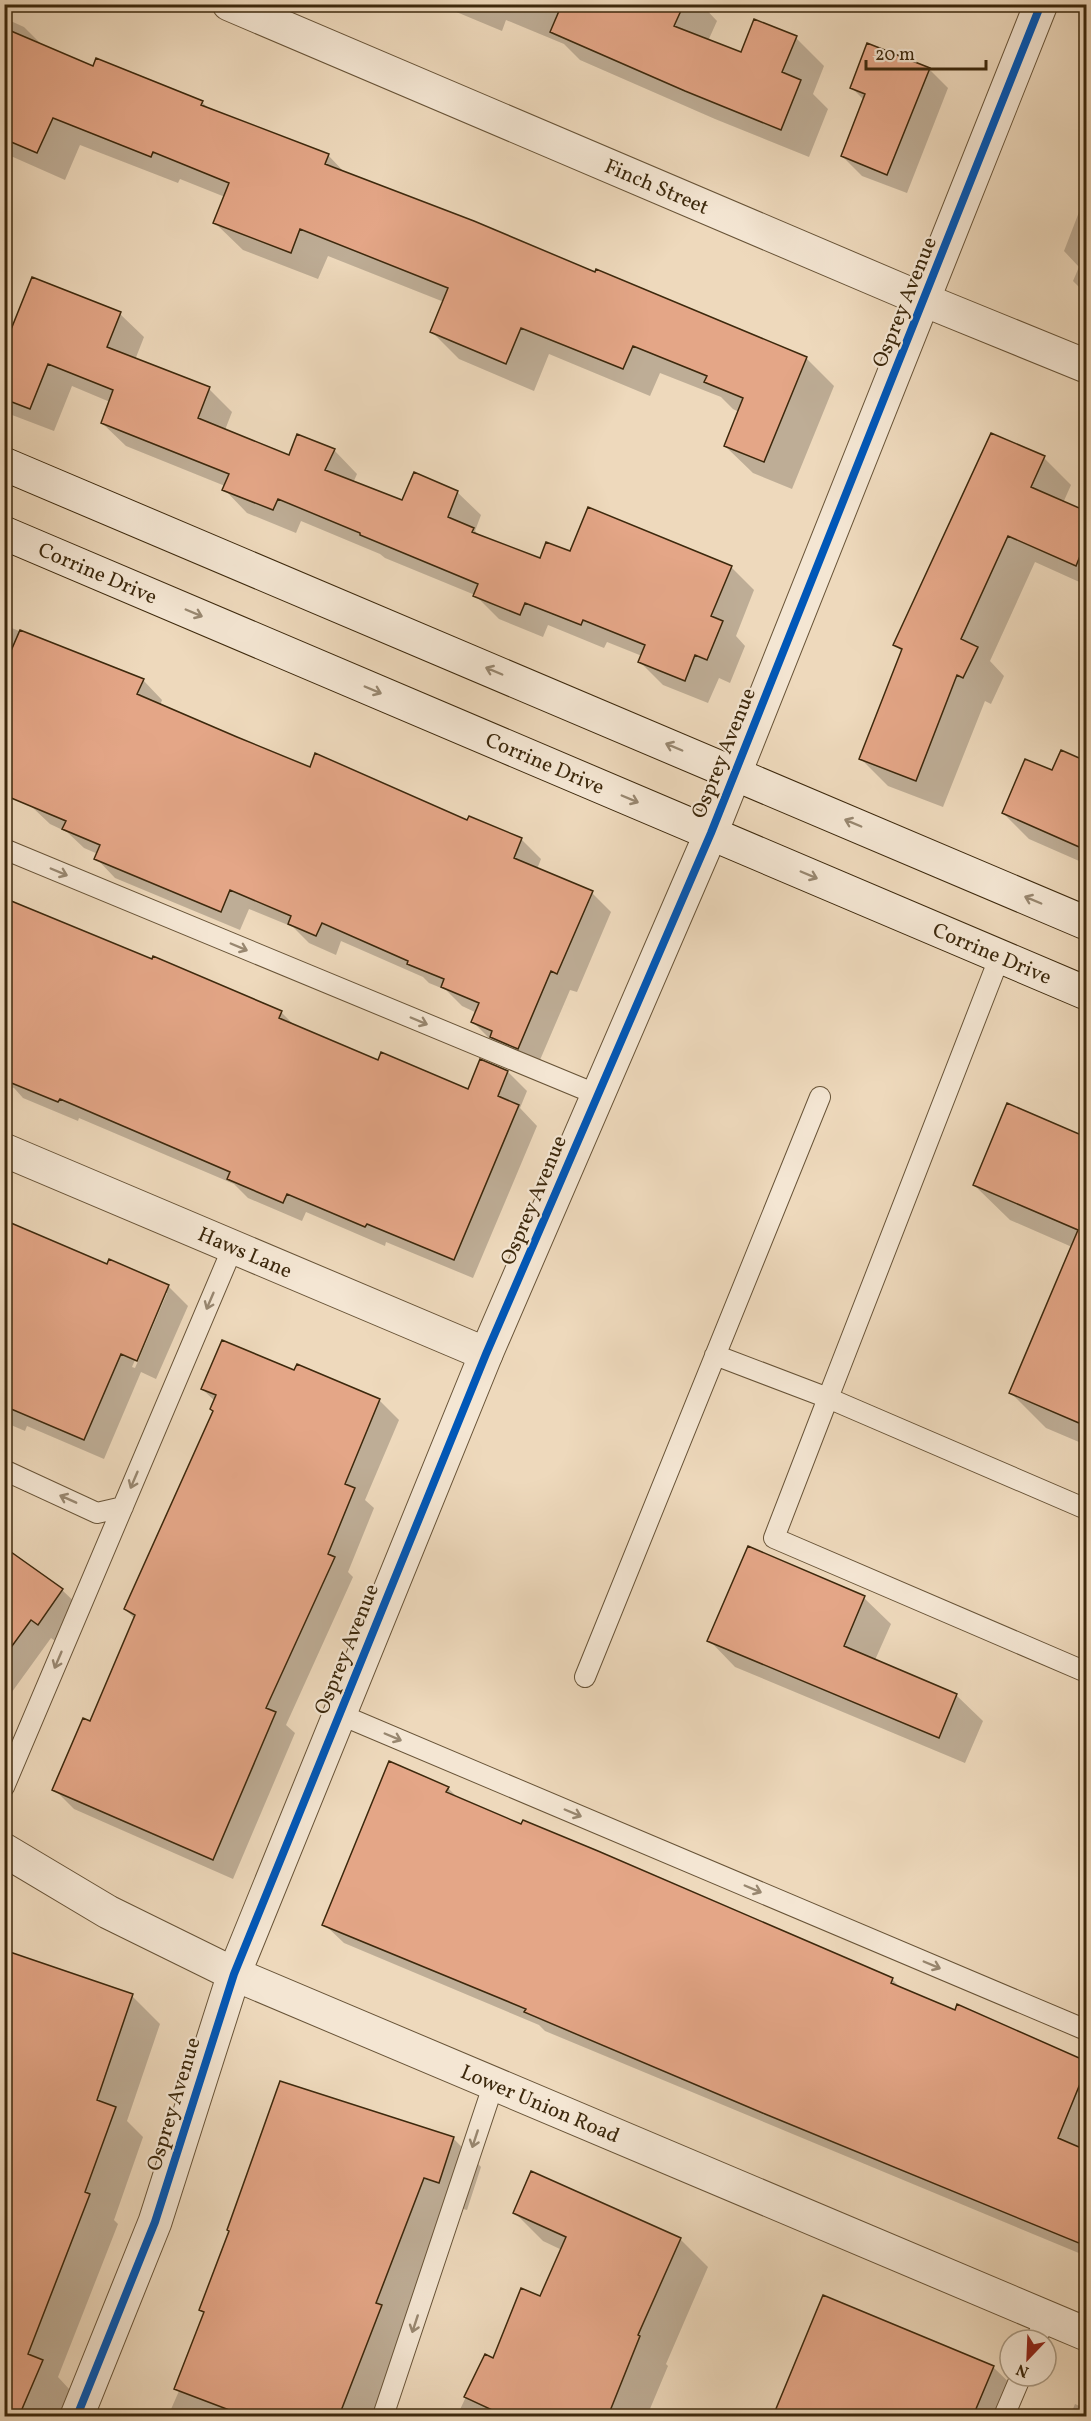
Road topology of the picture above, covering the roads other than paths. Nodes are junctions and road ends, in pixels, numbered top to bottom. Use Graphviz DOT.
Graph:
graph roads {
  1 [pos="229,4"];
  2 [pos="1041,4"];
  3 [pos="924,300"];
  4 [pos="1086,366"];
  5 [pos="4,464"];
  6 [pos="4,533"];
  7 [pos="735,773"];
  8 [pos="711,833"];
  9 [pos="4,849"];
  10 [pos="1086,923"];
  11 [pos="1000,956"];
  12 [pos="1086,993"];
  13 [pos="598,1095"];
  14 [pos="820,1097"];
  15 [pos="4,1150"];
  16 [pos="233,1247"];
  17 [pos="486,1354"];
  18 [pos="715,1355"];
  19 [pos="828,1398"];
  20 [pos="4,1470"];
  21 [pos="123,1507"];
  22 [pos="1086,1509"];
  23 [pos="1086,1672"];
  24 [pos="585,1677"];
  25 [pos="339,1714"];
  26 [pos="4,1787"];
  27 [pos="4,1850"];
  28 [pos="234,1974"];
  29 [pos="1086,2030"];
  30 [pos="494,2084"];
  31 [pos="1039,2328"];
  32 [pos="1058,2331"];
  33 [pos="1086,2334"];
  34 [pos="1016,2388"];
  35 [pos="77,2416"];
  36 [pos="383,2416"];
  37 [pos="1004,2416"];
  1 -- 3 [label="street, Finch Street"];
  2 -- 3 [label="street, Osprey Avenue"];
  3 -- 4 [label="street, Finch Street"];
  3 -- 7 [label="street, Osprey Avenue"];
  7 -- 5 [label="street, one-way"];
  6 -- 8 [label="street, Corrine Drive, one-way"];
  7 -- 8 [label="street, Osprey Avenue"];
  10 -- 7 [label="street, one-way"];
  8 -- 11 [label="street, Corrine Drive, one-way"];
  8 -- 13 [label="street, Osprey Avenue"];
  9 -- 13 [label="lane, one-way"];
  11 -- 12 [label="street, Corrine Drive"];
  11 -- 19 [label="lane"];
  13 -- 17 [label="street, Osprey Avenue"];
  14 -- 18 [label="lane"];
  15 -- 16 [label="street, Haws Lane"];
  16 -- 17 [label="street, Haws Lane"];
  16 -- 21 [label="lane, one-way"];
  17 -- 25 [label="street, Osprey Avenue"];
  18 -- 19 [label="lane"];
  18 -- 24 [label="lane"];
  19 -- 22 [label="lane"];
  19 -- 23 [label="lane"];
  21 -- 20 [label="lane, one-way"];
  21 -- 26 [label="lane, one-way"];
  25 -- 28 [label="street, Osprey Avenue"];
  25 -- 29 [label="lane, one-way"];
  27 -- 28 [label="street, Lower Union Road"];
  28 -- 30 [label="street, Lower Union Road"];
  28 -- 35 [label="street, Osprey Avenue"];
  30 -- 31 [label="street, Lower Union Road"];
  30 -- 36 [label="lane, one-way"];
  32 -- 33 [label="street, Lower Union Road"];
  34 -- 37 [label="lane"];
}
